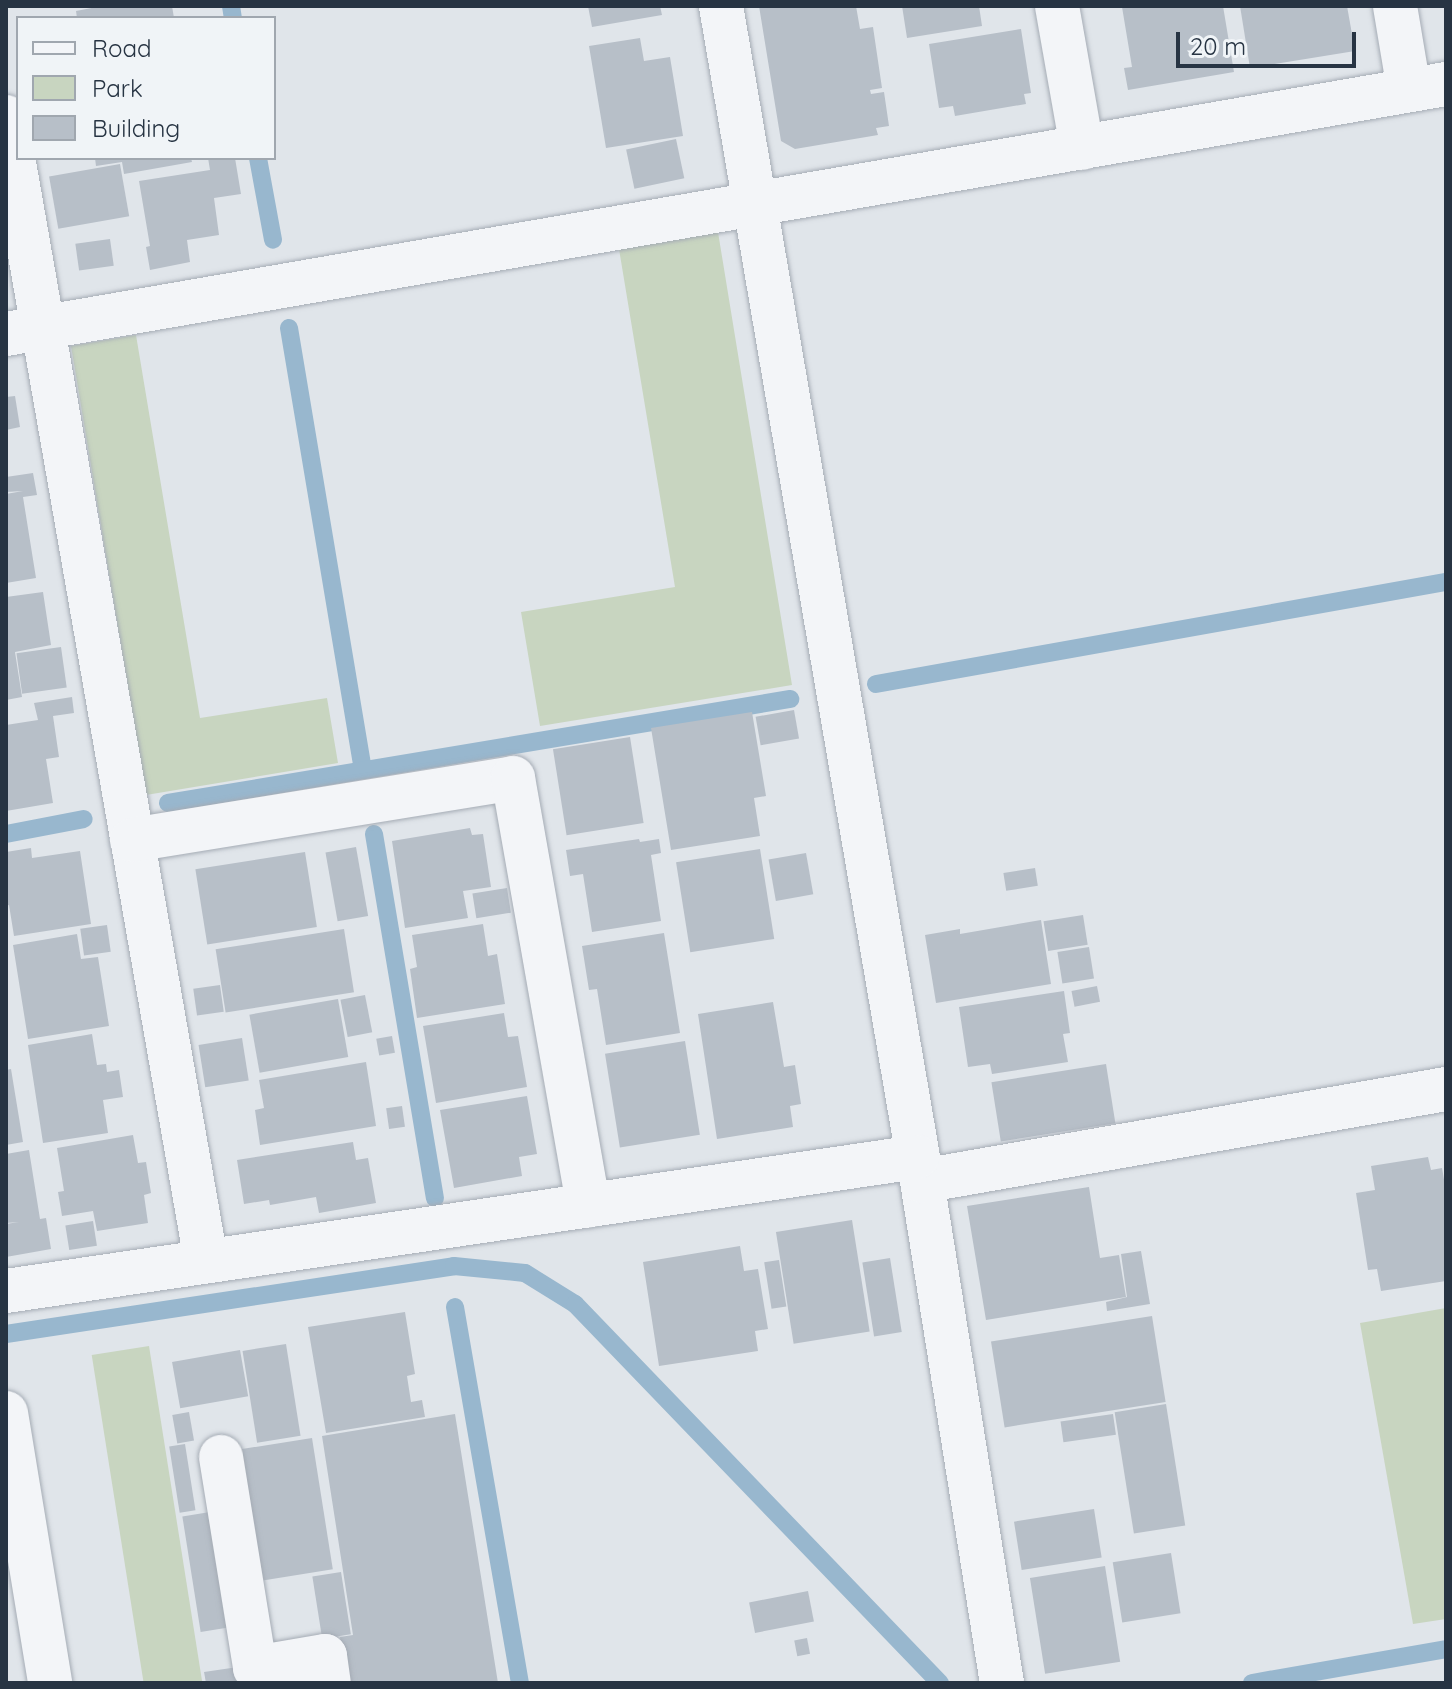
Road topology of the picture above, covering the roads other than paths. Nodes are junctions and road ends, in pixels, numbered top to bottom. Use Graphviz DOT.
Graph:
graph roads {
  1 [pos="721,6"];
  2 [pos="1057,6"];
  3 [pos="1395,6"];
  4 [pos="1428,87"];
  5 [pos="6,117"];
  6 [pos="1082,148"];
  7 [pos="754,206"];
  8 [pos="24,331"];
  9 [pos="132,840"];
  10 [pos="1446,1089"];
  11 [pos="919,1169"];
  12 [pos="588,1205"];
  13 [pos="206,1261"];
  14 [pos="6,1291"];
  15 [pos="6,1413"];
  16 [pos="221,1457"];
  17 [pos="50,1683"];
  18 [pos="329,1683"];
  19 [pos="1002,1683"];
  1 -- 7 [label="street"];
  2 -- 6 [label="street"];
  3 -- 4 [label="street"];
  4 -- 6 [label="street"];
  5 -- 8 [label="street"];
  6 -- 7 [label="street"];
  7 -- 8 [label="street"];
  7 -- 11 [label="street"];
  8 -- 9 [label="street"];
  9 -- 12 [label="street"];
  9 -- 13 [label="street"];
  10 -- 11 [label="street"];
  11 -- 12 [label="street"];
  11 -- 19 [label="street"];
  12 -- 13 [label="street"];
  13 -- 14 [label="street"];
  15 -- 17 [label="street"];
  16 -- 18 [label="street"];
}
